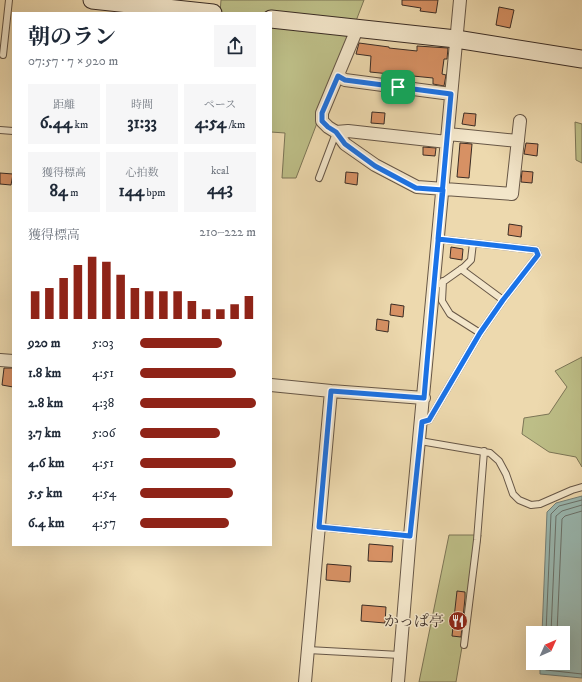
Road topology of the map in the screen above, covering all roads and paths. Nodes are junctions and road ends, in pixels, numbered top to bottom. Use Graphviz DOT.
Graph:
graph roads {
  1 [pos="9,0"];
  2 [pos="92,0"];
  3 [pos="460,0"];
  4 [pos="135,6"];
  5 [pos="202,12"];
  6 [pos="272,19"];
  7 [pos="357,29"];
  8 [pos="456,39"];
  9 [pos="3,55"];
  10 [pos="582,59"];
  11 [pos="338,76"];
  12 [pos="451,94"];
  13 [pos="520,121"];
  14 [pos="0,130"];
  15 [pos="12,131"];
  16 [pos="336,132"];
  17 [pos="447,138"];
  18 [pos="518,141"];
  19 [pos="319,178"];
  20 [pos="443,190"];
  21 [pos="438,239"];
  22 [pos="473,243"];
  23 [pos="461,269"];
  24 [pos="438,285"];
  25 [pos="503,300"];
  26 [pos="480,333"];
  27 [pos="0,360"];
  28 [pos="12,361"];
  29 [pos="272,385"];
  30 [pos="331,391"];
  31 [pos="424,398"];
  32 [pos="422,422"];
  33 [pos="420,441"];
  34 [pos="484,451"];
  35 [pos="582,487"];
  36 [pos="319,527"];
  37 [pos="410,536"];
  38 [pos="464,645"];
  39 [pos="308,650"];
  40 [pos="400,655"];
  41 [pos="305,682"];
  42 [pos="398,682"];
  1 -- 9 [label="lane"];
  2 -- 4 [label="street"];
  3 -- 8 [label="street"];
  4 -- 5 [label="street"];
  6 -- 7 [label="street"];
  7 -- 8 [label="street"];
  7 -- 11 [label="street"];
  8 -- 10 [label="street"];
  8 -- 12 [label="street"];
  11 -- 12 [label="street"];
  11 -- 16 [label="street"];
  12 -- 17 [label="street"];
  13 -- 18 [label="street"];
  14 -- 15 [label="lane"];
  16 -- 17 [label="street"];
  16 -- 19 [label="lane"];
  16 -- 20 [label="street"];
  17 -- 18 [label="street"];
  17 -- 20 [label="street"];
  18 -- 20 [label="street"];
  20 -- 21 [label="street"];
  21 -- 22 [label="lane"];
  21 -- 24 [label="street"];
  22 -- 23 [label="lane"];
  22 -- 25 [label="lane"];
  23 -- 24 [label="lane"];
  23 -- 25 [label="lane"];
  24 -- 26 [label="lane"];
  24 -- 31 [label="street"];
  25 -- 26 [label="lane"];
  26 -- 32 [label="lane"];
  27 -- 28 [label="street"];
  29 -- 30 [label="street"];
  30 -- 31 [label="street"];
  30 -- 36 [label="street"];
  31 -- 32 [label="street"];
  32 -- 33 [label="street"];
  33 -- 34 [label="lane"];
  33 -- 37 [label="street"];
  34 -- 35 [label="lane"];
  34 -- 38 [label="lane"];
  36 -- 37 [label="lane"];
  36 -- 39 [label="street"];
  37 -- 40 [label="street"];
  39 -- 40 [label="lane"];
  39 -- 41 [label="street"];
  40 -- 42 [label="street"];
}
